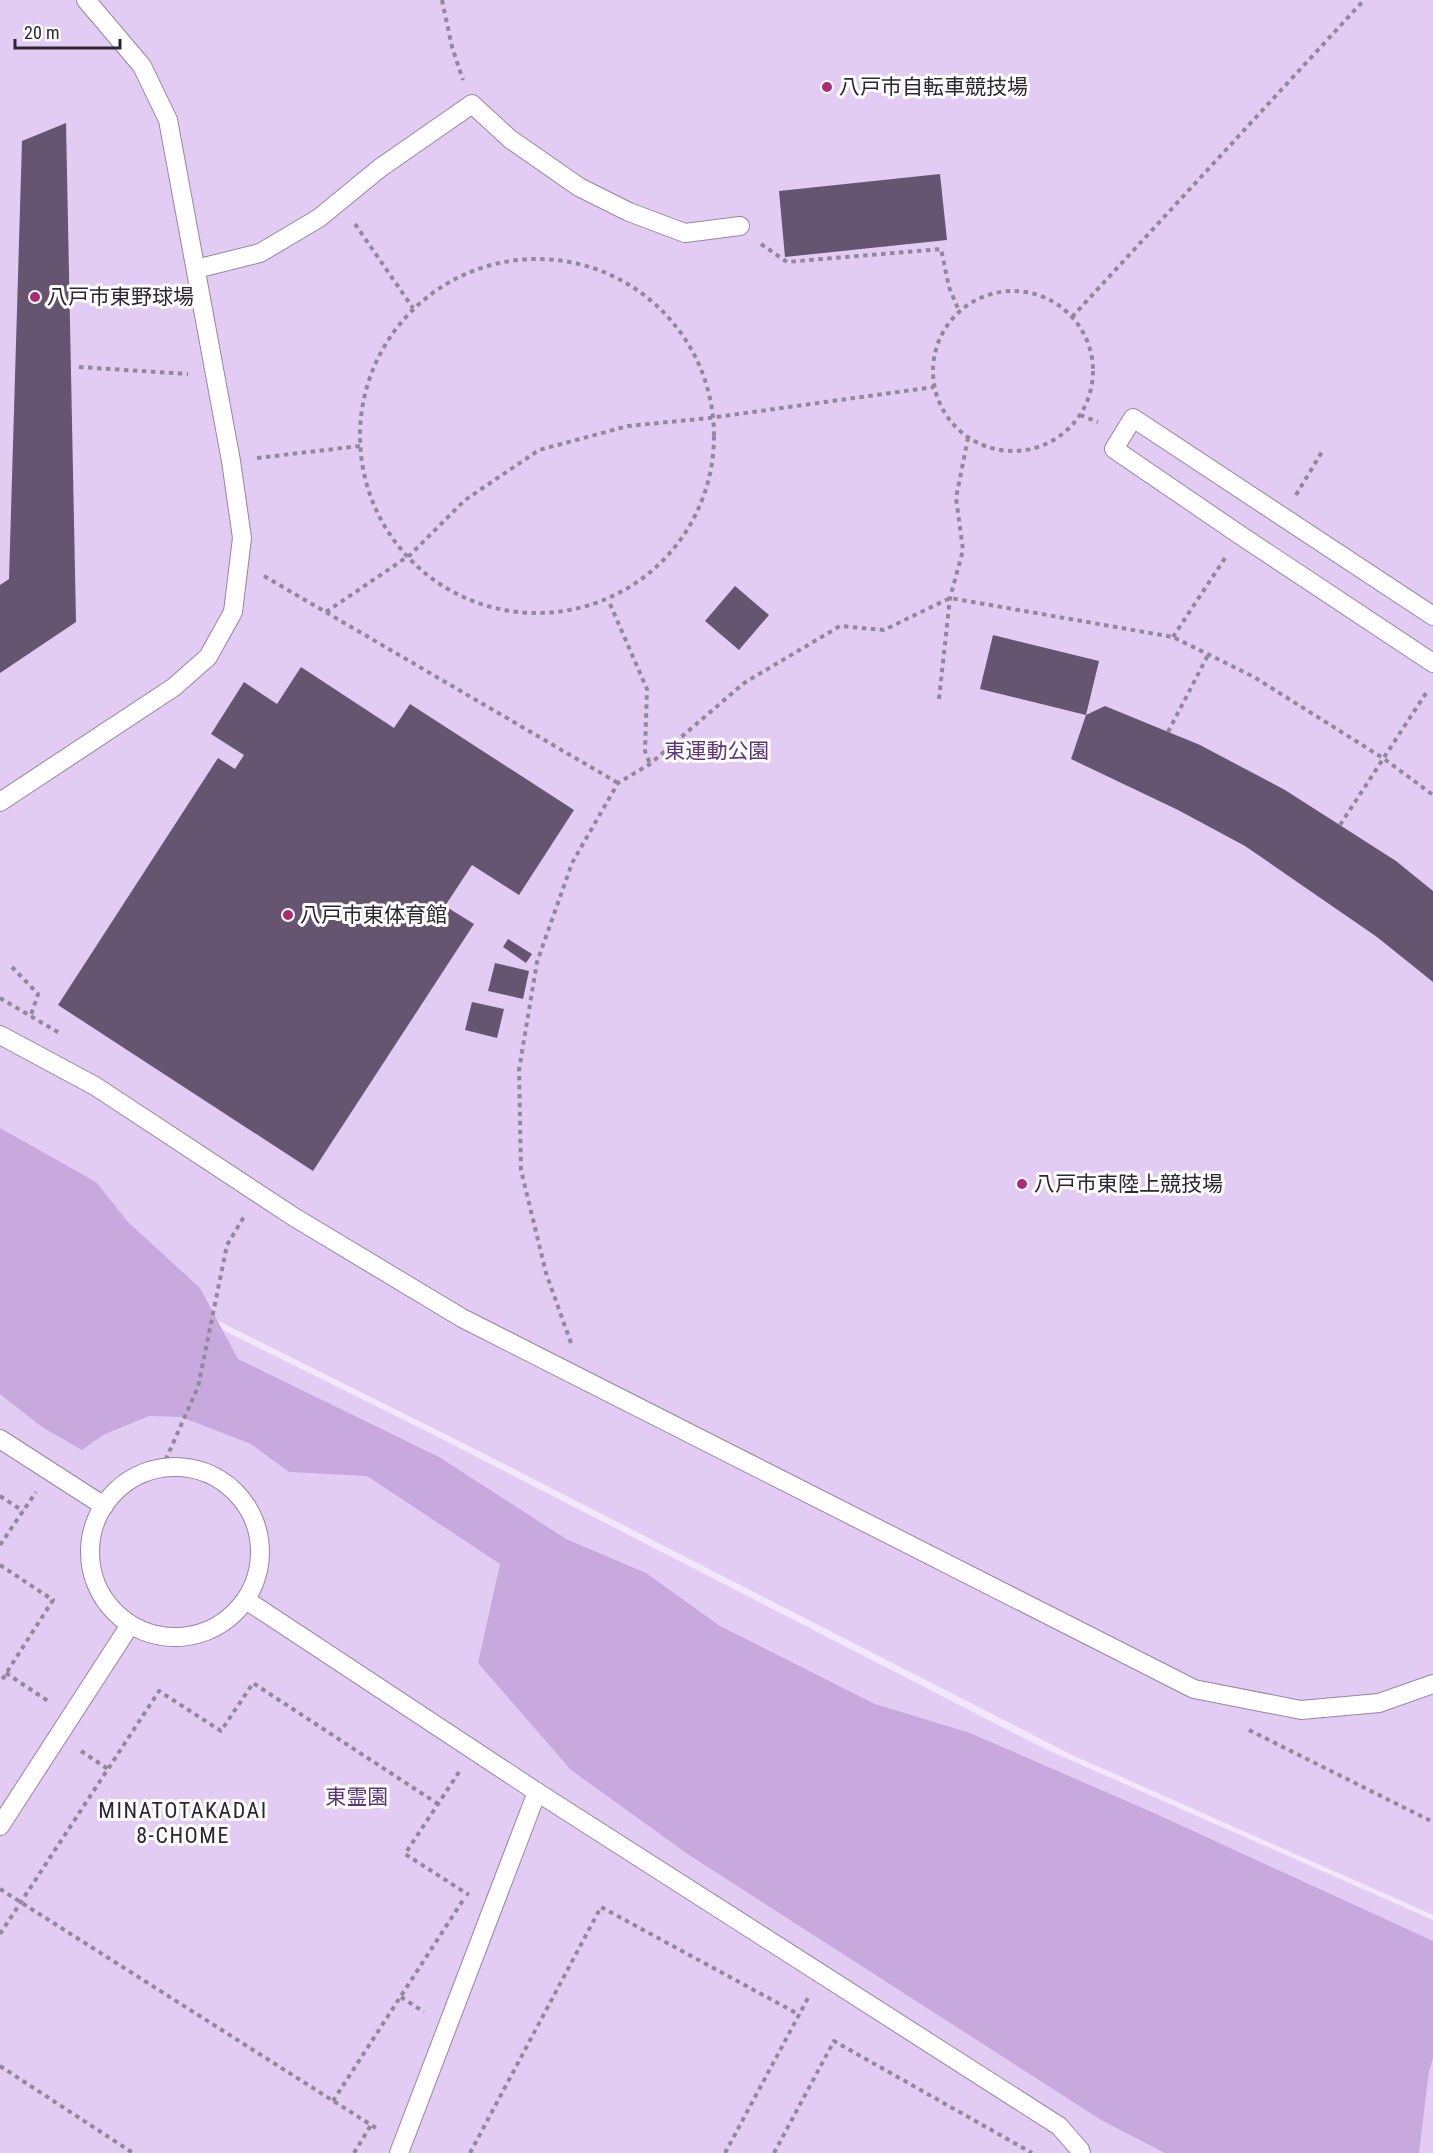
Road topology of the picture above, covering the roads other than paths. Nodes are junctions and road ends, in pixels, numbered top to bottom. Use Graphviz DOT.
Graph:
graph roads {
  1 [pos="87,0"];
  2 [pos="740,226"];
  3 [pos="196,269"];
  4 [pos="1433,616"];
  5 [pos="1433,663"];
  6 [pos="0,802"];
  7 [pos="0,1035"];
  8 [pos="0,1439"];
  9 [pos="104,1506"];
  10 [pos="246,1600"];
  11 [pos="130,1625"];
  12 [pos="1433,1684"];
  13 [pos="537,1792"];
  14 [pos="0,1826"];
  15 [pos="401,2149"];
  16 [pos="1081,2153"];
  1 -- 3 [label="lane"];
  2 -- 3 [label="lane"];
  3 -- 6 [label="lane"];
  4 -- 5 [label="lane"];
  7 -- 12 [label="lane"];
  8 -- 9 [label="lane"];
  9 -- 10 [label="lane"];
  9 -- 11 [label="lane"];
  10 -- 11 [label="lane"];
  10 -- 13 [label="lane"];
  11 -- 14 [label="lane"];
  13 -- 15 [label="lane"];
  13 -- 16 [label="lane"];
}
